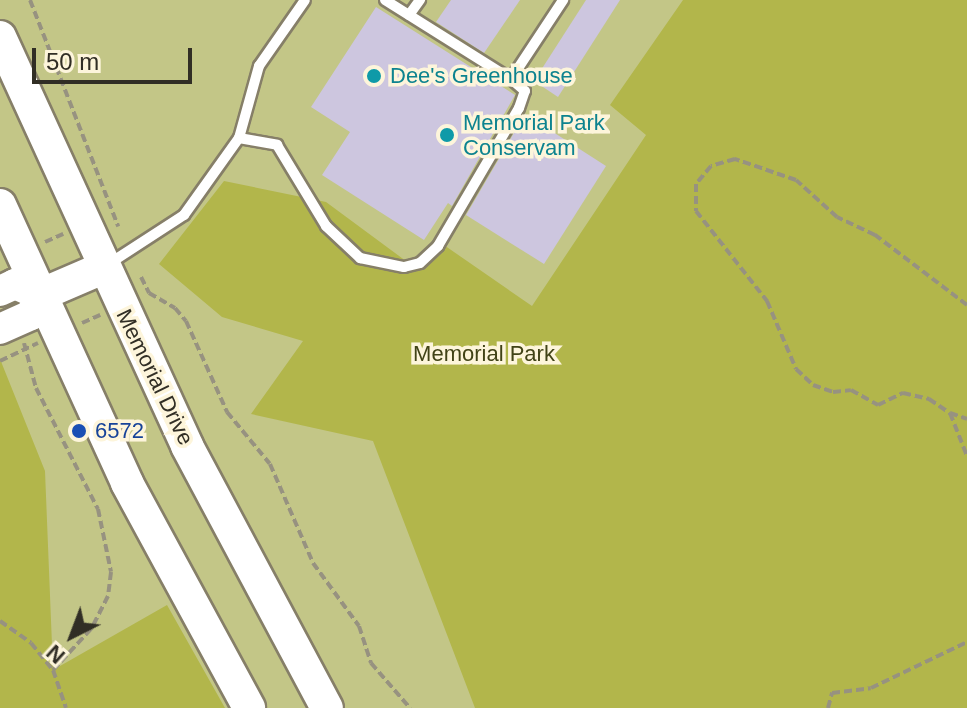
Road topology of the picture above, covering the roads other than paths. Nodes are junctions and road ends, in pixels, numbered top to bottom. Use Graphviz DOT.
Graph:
graph roads {
  1 [pos="305,0"];
  2 [pos="385,0"];
  3 [pos="420,0"];
  4 [pos="563,0"];
  5 [pos="409,15"];
  6 [pos="0,37"];
  7 [pos="511,79"];
  8 [pos="239,138"];
  9 [pos="0,205"];
  10 [pos="103,268"];
  11 [pos="0,291"];
  12 [pos="40,295"];
  13 [pos="10,332"];
  14 [pos="249,708"];
  15 [pos="327,708"];
  1 -- 8 [label="lane"];
  2 -- 5 [label="lane"];
  3 -- 5 [label="lane"];
  4 -- 7 [label="lane"];
  5 -- 7 [label="lane"];
  6 -- 10 [label="main road, Memorial Drive"];
  7 -- 8 [label="lane"];
  8 -- 10 [label="lane"];
  9 -- 12 [label="main road"];
  10 -- 12 [label="main road"];
  10 -- 15 [label="main road, Memorial Drive"];
  11 -- 12 [label="street"];
  12 -- 13 [label="street"];
  12 -- 14 [label="main road"];
}
